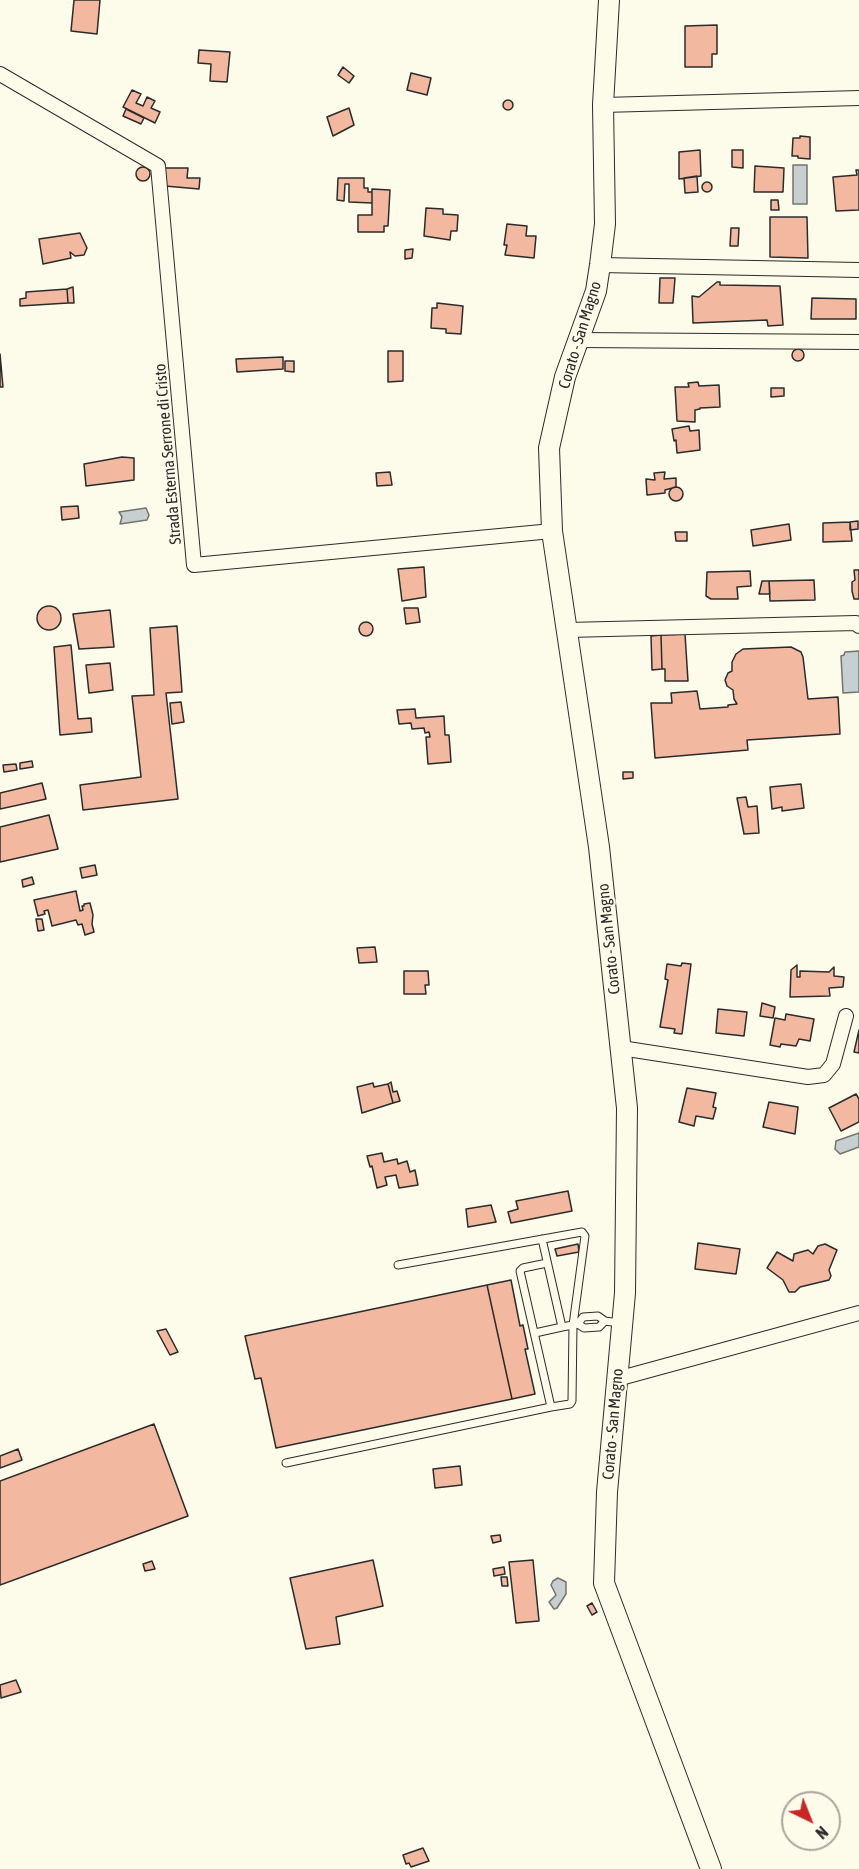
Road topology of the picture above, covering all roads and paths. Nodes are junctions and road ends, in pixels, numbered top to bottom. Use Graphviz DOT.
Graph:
graph roads {
  1 [pos="609,0"];
  2 [pos="0,74"];
  3 [pos="859,98"];
  4 [pos="603,105"];
  5 [pos="600,265"];
  6 [pos="859,270"];
  7 [pos="578,340"];
  8 [pos="859,342"];
  9 [pos="552,531"];
  10 [pos="859,626"];
  11 [pos="567,630"];
  12 [pos="846,1016"];
  13 [pos="621,1048"];
  14 [pos="542,1239"];
  15 [pos="547,1263"];
  16 [pos="398,1265"];
  17 [pos="859,1313"];
  18 [pos="613,1322"];
  19 [pos="575,1325"];
  20 [pos="562,1327"];
  21 [pos="535,1333"];
  22 [pos="617,1379"];
  23 [pos="551,1407"];
  24 [pos="286,1464"];
  25 [pos="711,1869"];
  1 -- 4 [label="main road, Corato - San Magno"];
  2 -- 9 [label="street, Strada Esterna Serrone di Cristo"];
  3 -- 4 [label="street"];
  4 -- 5 [label="main road, Corato - San Magno"];
  5 -- 6 [label="street"];
  5 -- 7 [label="main road, Corato - San Magno"];
  7 -- 8 [label="street"];
  7 -- 9 [label="main road, Corato - San Magno"];
  9 -- 11 [label="main road, Corato - San Magno"];
  10 -- 11 [label="street"];
  11 -- 13 [label="main road, Corato - San Magno"];
  12 -- 13 [label="street"];
  13 -- 18 [label="main road, Corato - San Magno"];
  14 -- 15 [label="lane"];
  14 -- 16 [label="lane"];
  14 -- 19 [label="lane"];
  15 -- 20 [label="lane"];
  15 -- 21 [label="lane"];
  17 -- 22 [label="street"];
  18 -- 19 [label="lane"];
  18 -- 22 [label="main road, Corato - San Magno"];
  19 -- 20 [label="lane"];
  19 -- 23 [label="lane"];
  20 -- 21 [label="lane"];
  21 -- 23 [label="lane"];
  22 -- 25 [label="main road, Corato - San Magno"];
  23 -- 24 [label="lane"];
}
